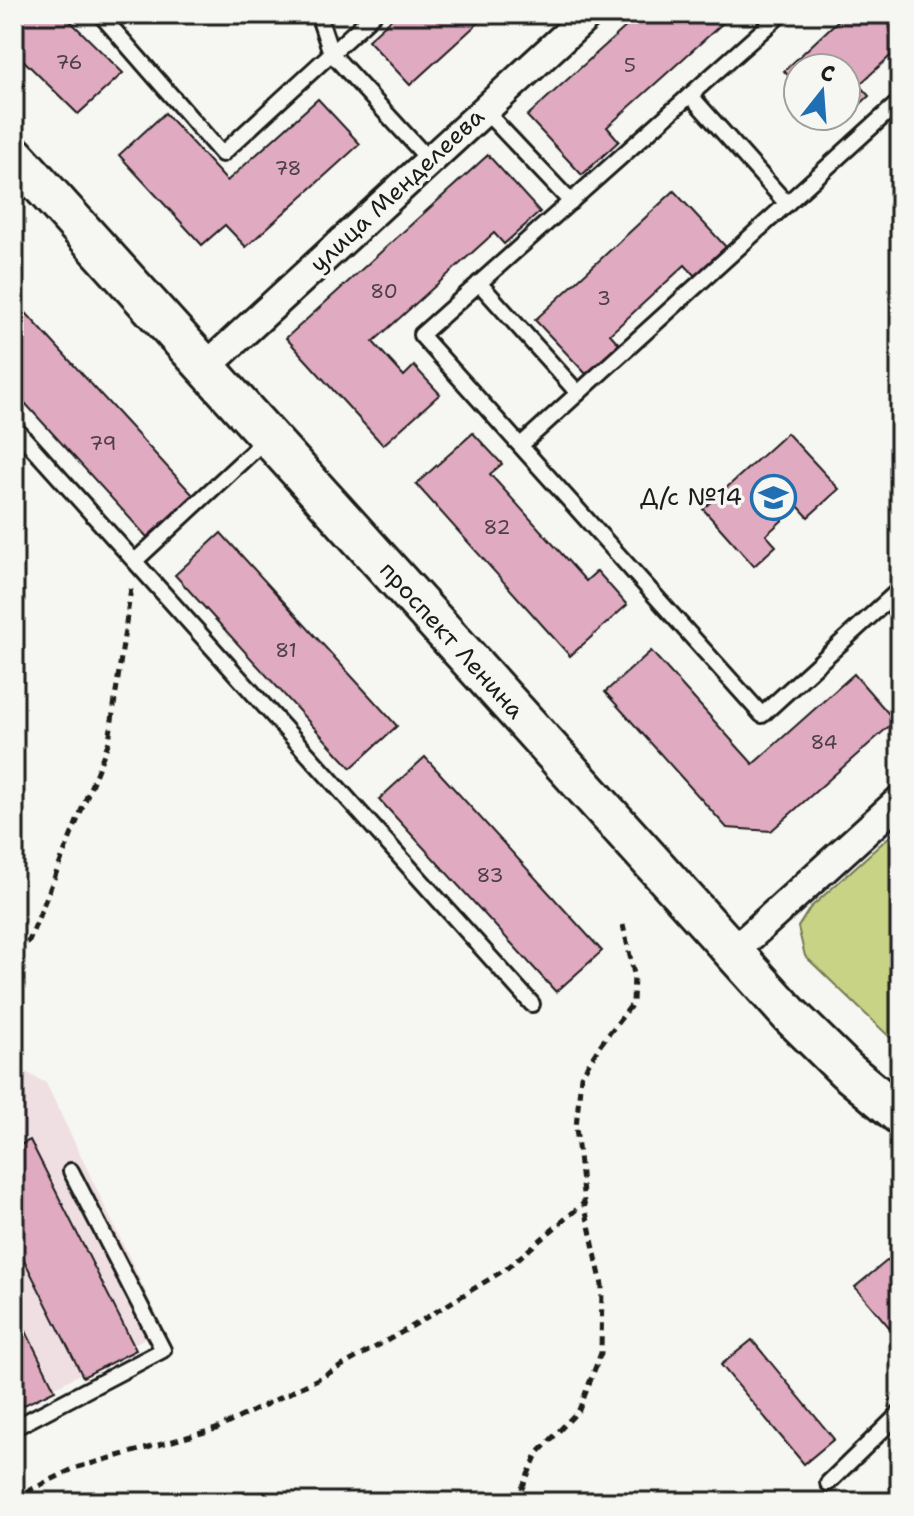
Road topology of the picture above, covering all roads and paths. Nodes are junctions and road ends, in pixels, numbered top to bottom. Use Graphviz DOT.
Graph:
graph roads {
  1 [pos="100,14"];
  2 [pos="318,14"];
  3 [pos="374,14"];
  4 [pos="589,14"];
  5 [pos="781,14"];
  6 [pos="331,53"];
  7 [pos="690,95"];
  8 [pos="900,101"];
  9 [pos="484,110"];
  10 [pos="14,155"];
  11 [pos="429,160"];
  12 [pos="571,202"];
  13 [pos="787,204"];
  14 [pos="479,283"];
  15 [pos="206,367"];
  16 [pos="578,393"];
  17 [pos="14,427"];
  18 [pos="269,436"];
  19 [pos="521,445"];
  20 [pos="135,561"];
  21 [pos="900,589"];
  22 [pos="900,800"];
  23 [pos="623,925"];
  24 [pos="14,949"];
  25 [pos="733,952"];
  26 [pos="532,1004"];
  27 [pos="900,1115"];
  28 [pos="71,1171"];
  29 [pos="584,1203"];
  30 [pos="900,1413"];
  31 [pos="14,1428"];
  32 [pos="828,1483"];
  33 [pos="14,1498"];
  34 [pos="516,1502"];
  1 -- 6 [label="lane"];
  2 -- 6 [label="lane"];
  3 -- 6 [label="lane"];
  4 -- 9 [label="street, улица Менделеева"];
  5 -- 7 [label="lane"];
  6 -- 11 [label="lane"];
  7 -- 12 [label="lane"];
  7 -- 13 [label="lane"];
  8 -- 13 [label="lane"];
  9 -- 11 [label="street, улица Менделеева"];
  9 -- 12 [label="lane"];
  10 -- 15 [label="street, проспект Ленина"];
  11 -- 15 [label="street, улица Менделеева"];
  12 -- 14 [label="lane"];
  13 -- 16 [label="lane"];
  14 -- 16 [label="lane"];
  14 -- 19 [label="lane"];
  15 -- 18 [label="street, проспект Ленина"];
  16 -- 19 [label="lane"];
  17 -- 20 [label="lane"];
  18 -- 20 [label="lane"];
  18 -- 25 [label="street, проспект Ленина"];
  19 -- 21 [label="lane"];
  20 -- 24 [label="path"];
  20 -- 26 [label="lane"];
  22 -- 25 [label="street"];
  23 -- 29 [label="path"];
  25 -- 27 [label="street, проспект Ленина"];
  28 -- 31 [label="lane"];
  29 -- 33 [label="path"];
  29 -- 34 [label="path"];
  30 -- 32 [label="lane"];
}
